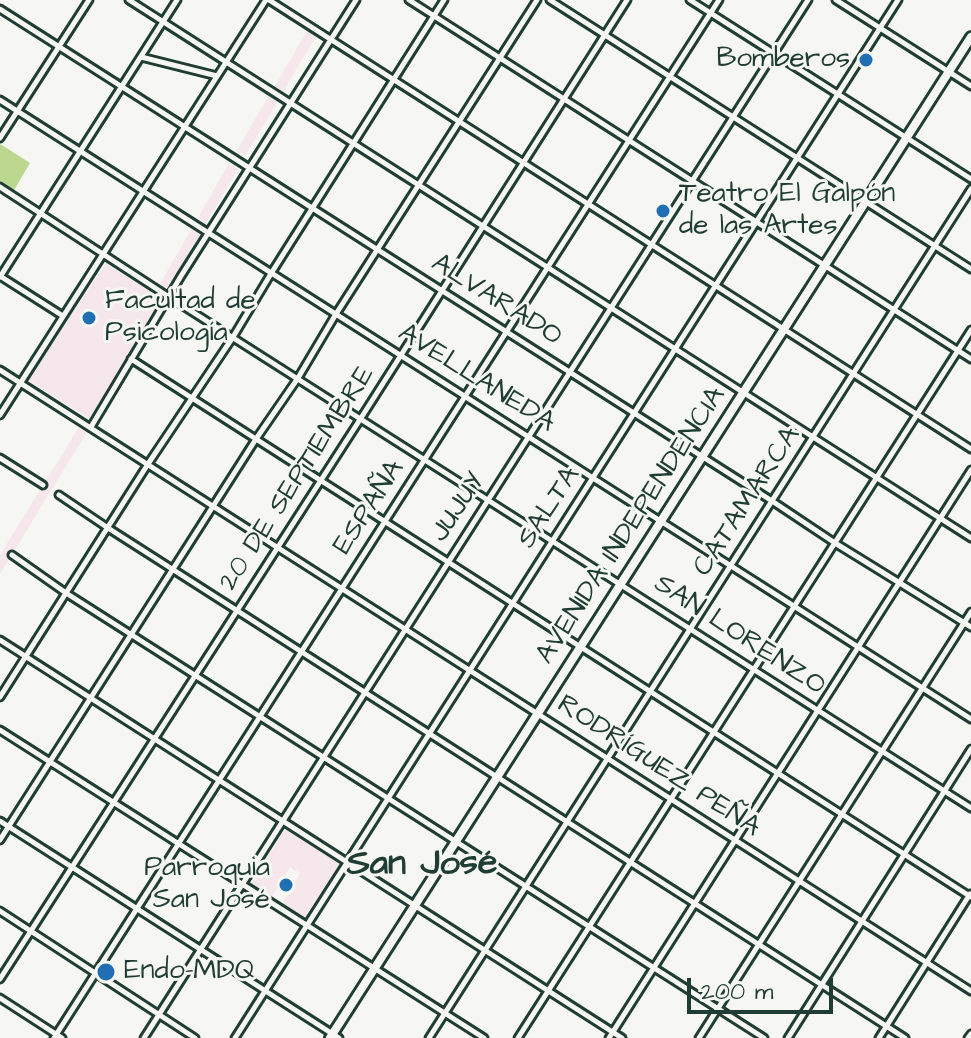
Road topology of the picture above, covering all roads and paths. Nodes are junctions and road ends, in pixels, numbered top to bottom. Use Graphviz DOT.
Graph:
graph roads {
  1 [pos="89,0"];
  2 [pos="129,0"];
  3 [pos="177,0"];
  4 [pos="268,0"];
  5 [pos="356,0"];
  6 [pos="409,0"];
  7 [pos="444,0"];
  8 [pos="537,0"];
  9 [pos="550,0"];
  10 [pos="627,0"];
  11 [pos="690,0"];
  12 [pos="719,0"];
  13 [pos="808,0"];
  14 [pos="836,0"];
  15 [pos="898,0"];
  16 [pos="0,9"];
  17 [pos="710,13"];
  18 [pos="434,16"];
  19 [pos="163,22"];
  20 [pos="880,28"];
  21 [pos="605,35"];
  22 [pos="971,37"];
  23 [pos="330,39"];
  24 [pos="59,47"];
  25 [pos="774,54"];
  26 [pos="141,57"];
  27 [pos="500,58"];
  28 [pos="227,62"];
  29 [pos="949,72"];
  30 [pos="218,76"];
  31 [pos="670,76"];
  32 [pos="394,79"];
  33 [pos="971,86"];
  34 [pos="122,87"];
  35 [pos="838,94"];
  36 [pos="564,99"];
  37 [pos="0,100"];
  38 [pos="289,103"];
  39 [pos="17,111"];
  40 [pos="733,117"];
  41 [pos="460,121"];
  42 [pos="185,127"];
  43 [pos="0,138"];
  44 [pos="906,138"];
  45 [pos="629,140"];
  46 [pos="354,143"];
  47 [pos="81,151"];
  48 [pos="797,158"];
  49 [pos="524,162"];
  50 [pos="250,168"];
  51 [pos="971,179"];
  52 [pos="692,181"];
  53 [pos="419,185"];
  54 [pos="0,187"];
  55 [pos="971,189"];
  56 [pos="144,191"];
  57 [pos="866,201"];
  58 [pos="588,204"];
  59 [pos="313,208"];
  60 [pos="41,213"];
  61 [pos="756,222"];
  62 [pos="483,226"];
  63 [pos="209,231"];
  64 [pos="652,244"];
  65 [pos="935,246"];
  66 [pos="378,249"];
  67 [pos="104,254"];
  68 [pos="825,266"];
  69 [pos="548,267"];
  70 [pos="971,269"];
  71 [pos="272,272"];
  72 [pos="0,276"];
  73 [pos="716,285"];
  74 [pos="442,291"];
  75 [pos="169,297"];
  76 [pos="611,308"];
  77 [pos="894,310"];
  78 [pos="336,314"];
  79 [pos="63,316"];
  80 [pos="784,329"];
  81 [pos="971,330"];
  82 [pos="507,332"];
  83 [pos="233,337"];
  84 [pos="675,349"];
  85 [pos="958,351"];
  86 [pos="401,355"];
  87 [pos="131,359"];
  88 [pos="971,359"];
  89 [pos="0,370"];
  90 [pos="570,372"];
  91 [pos="853,373"];
  92 [pos="298,378"];
  93 [pos="20,383"];
  94 [pos="743,392"];
  95 [pos="465,396"];
  96 [pos="192,399"];
  97 [pos="634,413"];
  98 [pos="917,414"];
  99 [pos="0,415"];
  100 [pos="361,418"];
  101 [pos="90,427"];
  102 [pos="529,436"];
  103 [pos="813,437"];
  104 [pos="256,439"];
  105 [pos="971,449"];
  106 [pos="702,456"];
  107 [pos="0,458"];
  108 [pos="425,459"];
  109 [pos="148,464"];
  110 [pos="971,470"];
  111 [pos="593,477"];
  112 [pos="877,478"];
  113 [pos="320,480"];
  114 [pos="43,485"];
  115 [pos="59,495"];
  116 [pos="489,500"];
  117 [pos="772,501"];
  118 [pos="213,506"];
  119 [pos="941,518"];
  120 [pos="662,521"];
  121 [pos="385,522"];
  122 [pos="108,528"];
  123 [pos="971,538"];
  124 [pos="553,541"];
  125 [pos="835,543"];
  126 [pos="277,547"];
  127 [pos="12,555"];
  128 [pos="448,563"];
  129 [pos="731,565"];
  130 [pos="173,570"];
  131 [pos="900,582"];
  132 [pos="621,584"];
  133 [pos="342,588"];
  134 [pos="66,593"];
  135 [pos="513,604"];
  136 [pos="795,606"];
  137 [pos="236,611"];
  138 [pos="971,612"];
  139 [pos="964,623"];
  140 [pos="971,627"];
  141 [pos="690,628"];
  142 [pos="406,629"];
  143 [pos="132,634"];
  144 [pos="0,640"];
  145 [pos="580,647"];
  146 [pos="858,647"];
  147 [pos="301,652"];
  148 [pos="26,657"];
  149 [pos="754,669"];
  150 [pos="470,670"];
  151 [pos="195,675"];
  152 [pos="923,688"];
  153 [pos="650,692"];
  154 [pos="365,693"];
  155 [pos="0,697"];
  156 [pos="91,698"];
  157 [pos="818,710"];
  158 [pos="538,714"];
  159 [pos="260,717"];
  160 [pos="971,719"];
  161 [pos="0,730"];
  162 [pos="714,733"];
  163 [pos="429,734"];
  164 [pos="154,739"];
  165 [pos="971,749"];
  166 [pos="882,751"];
  167 [pos="324,757"];
  168 [pos="608,758"];
  169 [pos="50,762"];
  170 [pos="778,773"];
  171 [pos="497,777"];
  172 [pos="219,780"];
  173 [pos="944,791"];
  174 [pos="388,799"];
  175 [pos="671,799"];
  176 [pos="114,802"];
  177 [pos="971,808"];
  178 [pos="842,814"];
  179 [pos="0,821"];
  180 [pos="283,821"];
  181 [pos="567,822"];
  182 [pos="9,827"];
  183 [pos="0,840"];
  184 [pos="735,840"];
  185 [pos="456,842"];
  186 [pos="179,844"];
  187 [pos="904,854"];
  188 [pos="348,862"];
  189 [pos="631,863"];
  190 [pos="72,867"];
  191 [pos="799,881"];
  192 [pos="243,884"];
  193 [pos="526,886"];
  194 [pos="970,896"];
  195 [pos="695,904"];
  196 [pos="415,906"];
  197 [pos="137,909"];
  198 [pos="0,911"];
  199 [pos="862,921"];
  200 [pos="307,926"];
  201 [pos="589,927"];
  202 [pos="31,931"];
  203 [pos="759,944"];
  204 [pos="201,950"];
  205 [pos="485,950"];
  206 [pos="927,963"];
  207 [pos="653,968"];
  208 [pos="375,969"];
  209 [pos="96,973"];
  210 [pos="0,979"];
  211 [pos="821,984"];
  212 [pos="265,991"];
  213 [pos="548,991"];
  214 [pos="971,991"];
  215 [pos="0,998"];
  216 [pos="718,1009"];
  217 [pos="445,1013"];
  218 [pos="159,1015"];
  219 [pos="887,1026"];
  220 [pos="611,1035"];
  221 [pos="58,1037"];
  222 [pos="334,1037"];
  223 [pos="144,1038"];
  224 [pos="195,1038"];
  225 [pos="235,1038"];
  226 [pos="429,1038"];
  227 [pos="484,1038"];
  228 [pos="518,1038"];
  229 [pos="622,1038"];
  230 [pos="699,1038"];
  231 [pos="764,1038"];
  232 [pos="788,1038"];
  233 [pos="879,1038"];
  234 [pos="905,1038"];
  1 -- 24 [label="street"];
  2 -- 19 [label="street"];
  3 -- 19 [label="street"];
  4 -- 23 [label="street"];
  4 -- 28 [label="street"];
  5 -- 23 [label="street"];
  6 -- 18 [label="street"];
  7 -- 18 [label="street"];
  8 -- 27 [label="street"];
  9 -- 21 [label="street"];
  10 -- 21 [label="street, 20 DE SEPTIEMBRE"];
  11 -- 17 [label="street"];
  12 -- 17 [label="street, ESPAÑA"];
  13 -- 25 [label="street, JUJUY"];
  14 -- 20 [label="street"];
  15 -- 20 [label="street, SALTA"];
  16 -- 24 [label="street, ALVARADO"];
  17 -- 25 [label="street"];
  17 -- 31 [label="street, ESPAÑA"];
  18 -- 27 [label="street"];
  18 -- 32 [label="street"];
  19 -- 26 [label="street"];
  19 -- 28 [label="street"];
  20 -- 29 [label="street"];
  20 -- 35 [label="street, SALTA"];
  21 -- 31 [label="street"];
  21 -- 36 [label="street, 20 DE SEPTIEMBRE"];
  22 -- 29 [label="main road, AVENIDA INDEPENDENCIA"];
  23 -- 32 [label="street"];
  23 -- 38 [label="street"];
  24 -- 34 [label="street, ALVARADO"];
  24 -- 39 [label="street"];
  25 -- 35 [label="street"];
  25 -- 40 [label="street, JUJUY"];
  26 -- 30 [label="street"];
  26 -- 34 [label="street"];
  27 -- 36 [label="street"];
  27 -- 41 [label="street"];
  28 -- 30 [label="street"];
  28 -- 38 [label="street"];
  29 -- 33 [label="street"];
  29 -- 44 [label="main road, AVENIDA INDEPENDENCIA"];
  30 -- 42 [label="street"];
  31 -- 40 [label="street"];
  31 -- 45 [label="street, ESPAÑA"];
  32 -- 41 [label="street"];
  32 -- 46 [label="street"];
  34 -- 42 [label="street, ALVARADO"];
  34 -- 47 [label="street"];
  35 -- 44 [label="street"];
  35 -- 48 [label="street, SALTA"];
  36 -- 45 [label="street"];
  36 -- 49 [label="street, 20 DE SEPTIEMBRE"];
  37 -- 39 [label="street, AVELLANEDA"];
  38 -- 46 [label="street"];
  38 -- 50 [label="street"];
  39 -- 43 [label="street"];
  39 -- 47 [label="street, AVELLANEDA"];
  40 -- 48 [label="street"];
  40 -- 52 [label="street, JUJUY"];
  41 -- 49 [label="street"];
  41 -- 53 [label="street"];
  42 -- 50 [label="street, ALVARADO"];
  42 -- 56 [label="street"];
  44 -- 51 [label="street"];
  44 -- 57 [label="main road, AVENIDA INDEPENDENCIA"];
  45 -- 52 [label="street"];
  45 -- 58 [label="street, ESPAÑA"];
  46 -- 53 [label="street"];
  46 -- 59 [label="street"];
  47 -- 56 [label="street, AVELLANEDA"];
  47 -- 60 [label="street"];
  48 -- 57 [label="street"];
  48 -- 61 [label="street, SALTA"];
  49 -- 58 [label="street"];
  49 -- 62 [label="street, 20 DE SEPTIEMBRE"];
  50 -- 59 [label="street, ALVARADO"];
  50 -- 63 [label="street"];
  52 -- 61 [label="street"];
  52 -- 64 [label="street, JUJUY"];
  53 -- 62 [label="street"];
  53 -- 66 [label="street"];
  54 -- 60 [label="street, SAN LORENZO"];
  55 -- 65 [label="street, CATAMARCA"];
  56 -- 63 [label="street, AVELLANEDA"];
  56 -- 67 [label="street"];
  57 -- 65 [label="street"];
  57 -- 68 [label="main road, AVENIDA INDEPENDENCIA"];
  58 -- 64 [label="street"];
  58 -- 69 [label="street, ESPAÑA"];
  59 -- 66 [label="street, ALVARADO"];
  59 -- 71 [label="street"];
  60 -- 67 [label="street, SAN LORENZO"];
  60 -- 72 [label="street"];
  61 -- 68 [label="street"];
  61 -- 73 [label="street, SALTA"];
  62 -- 69 [label="street"];
  62 -- 74 [label="street, 20 DE SEPTIEMBRE"];
  63 -- 71 [label="street, AVELLANEDA"];
  63 -- 75 [label="street"];
  64 -- 73 [label="street"];
  64 -- 76 [label="street, JUJUY"];
  65 -- 70 [label="street"];
  65 -- 77 [label="street, CATAMARCA"];
  66 -- 74 [label="street, ALVARADO"];
  66 -- 78 [label="street"];
  67 -- 75 [label="street, SAN LORENZO"];
  67 -- 79 [label="street"];
  68 -- 77 [label="street"];
  68 -- 80 [label="main road, AVENIDA INDEPENDENCIA"];
  69 -- 76 [label="street"];
  69 -- 82 [label="street, ESPAÑA"];
  71 -- 78 [label="street, AVELLANEDA"];
  71 -- 83 [label="street"];
  72 -- 79 [label="street"];
  73 -- 80 [label="street"];
  73 -- 84 [label="street, SALTA"];
  74 -- 82 [label="street, ALVARADO"];
  74 -- 86 [label="street, 20 DE SEPTIEMBRE"];
  75 -- 83 [label="street, SAN LORENZO"];
  75 -- 87 [label="street"];
  76 -- 84 [label="street"];
  76 -- 90 [label="street, JUJUY"];
  77 -- 85 [label="street"];
  77 -- 91 [label="street, CATAMARCA"];
  78 -- 86 [label="street, AVELLANEDA"];
  78 -- 92 [label="street"];
  79 -- 93 [label="street"];
  80 -- 91 [label="street"];
  80 -- 94 [label="main road, AVENIDA INDEPENDENCIA"];
  81 -- 85 [label="street"];
  82 -- 90 [label="street, ALVARADO"];
  82 -- 95 [label="street, ESPAÑA"];
  83 -- 92 [label="street, SAN LORENZO"];
  83 -- 96 [label="street"];
  84 -- 94 [label="street"];
  84 -- 97 [label="street, SALTA"];
  85 -- 88 [label="street"];
  85 -- 98 [label="street"];
  86 -- 95 [label="street, AVELLANEDA"];
  86 -- 100 [label="street, 20 DE SEPTIEMBRE"];
  87 -- 96 [label="street"];
  87 -- 101 [label="street"];
  89 -- 93 [label="street, RODRÍGUEZ PEÑA"];
  90 -- 97 [label="street, ALVARADO"];
  90 -- 102 [label="street, JUJUY"];
  91 -- 98 [label="street"];
  91 -- 103 [label="street, CATAMARCA"];
  92 -- 100 [label="street, SAN LORENZO"];
  92 -- 104 [label="street"];
  93 -- 99 [label="street"];
  93 -- 101 [label="street, RODRÍGUEZ PEÑA"];
  94 -- 103 [label="street"];
  94 -- 106 [label="main road, AVENIDA INDEPENDENCIA"];
  95 -- 102 [label="street, AVELLANEDA"];
  95 -- 108 [label="street, ESPAÑA"];
  96 -- 104 [label="street"];
  96 -- 109 [label="street"];
  97 -- 106 [label="street, ALVARADO"];
  97 -- 111 [label="street, SALTA"];
  98 -- 105 [label="street"];
  98 -- 112 [label="street"];
  100 -- 108 [label="street, SAN LORENZO"];
  100 -- 113 [label="street, 20 DE SEPTIEMBRE"];
  101 -- 109 [label="street, RODRÍGUEZ PEÑA"];
  102 -- 111 [label="street, AVELLANEDA"];
  102 -- 116 [label="street, JUJUY"];
  103 -- 112 [label="street"];
  103 -- 117 [label="street, CATAMARCA"];
  104 -- 113 [label="street"];
  104 -- 118 [label="street"];
  106 -- 117 [label="street, ALVARADO"];
  106 -- 120 [label="main road, AVENIDA INDEPENDENCIA"];
  107 -- 114 [label="street"];
  108 -- 116 [label="street, SAN LORENZO"];
  108 -- 121 [label="street, ESPAÑA"];
  109 -- 118 [label="street, RODRÍGUEZ PEÑA"];
  109 -- 122 [label="street"];
  110 -- 119 [label="street"];
  111 -- 120 [label="street, AVELLANEDA"];
  111 -- 124 [label="street, SALTA"];
  112 -- 119 [label="street"];
  112 -- 125 [label="street"];
  113 -- 121 [label="street"];
  113 -- 126 [label="street, 20 DE SEPTIEMBRE"];
  115 -- 122 [label="street"];
  116 -- 124 [label="street, SAN LORENZO"];
  116 -- 128 [label="street, JUJUY"];
  117 -- 125 [label="street, ALVARADO"];
  117 -- 129 [label="street, CATAMARCA"];
  118 -- 126 [label="street, RODRÍGUEZ PEÑA"];
  118 -- 130 [label="street"];
  119 -- 123 [label="street"];
  119 -- 131 [label="street"];
  120 -- 129 [label="street, AVELLANEDA"];
  120 -- 132 [label="main road, AVENIDA INDEPENDENCIA"];
  121 -- 128 [label="street"];
  121 -- 133 [label="street, ESPAÑA"];
  122 -- 130 [label="street"];
  122 -- 134 [label="street"];
  124 -- 132 [label="street, SAN LORENZO"];
  124 -- 135 [label="street, SALTA"];
  125 -- 131 [label="street, ALVARADO"];
  125 -- 136 [label="street"];
  126 -- 133 [label="street, RODRÍGUEZ PEÑA"];
  126 -- 137 [label="street, 20 DE SEPTIEMBRE"];
  127 -- 134 [label="street"];
  128 -- 135 [label="street"];
  128 -- 142 [label="street, JUJUY"];
  129 -- 136 [label="street, AVELLANEDA"];
  129 -- 141 [label="street, CATAMARCA"];
  130 -- 137 [label="street"];
  130 -- 143 [label="street"];
  131 -- 139 [label="street, ALVARADO"];
  131 -- 146 [label="street"];
  132 -- 141 [label="street, SAN LORENZO"];
  132 -- 145 [label="main road, AVENIDA INDEPENDENCIA"];
  133 -- 142 [label="street, RODRÍGUEZ PEÑA"];
  133 -- 147 [label="street, ESPAÑA"];
  134 -- 143 [label="street"];
  134 -- 148 [label="street"];
  135 -- 145 [label="street"];
  135 -- 150 [label="street, SALTA"];
  136 -- 146 [label="street, AVELLANEDA"];
  136 -- 149 [label="street"];
  137 -- 147 [label="street"];
  137 -- 151 [label="street, 20 DE SEPTIEMBRE"];
  138 -- 139 [label="street"];
  139 -- 140 [label="street, ALVARADO"];
  139 -- 152 [label="street"];
  141 -- 149 [label="street, SAN LORENZO"];
  141 -- 153 [label="street, CATAMARCA"];
  142 -- 150 [label="street, RODRÍGUEZ PEÑA"];
  142 -- 154 [label="street, JUJUY"];
  143 -- 151 [label="street"];
  143 -- 156 [label="street"];
  144 -- 148 [label="street"];
  145 -- 153 [label="street"];
  145 -- 158 [label="main road, AVENIDA INDEPENDENCIA"];
  146 -- 152 [label="street, AVELLANEDA"];
  146 -- 157 [label="street"];
  147 -- 154 [label="street"];
  147 -- 159 [label="street, ESPAÑA"];
  148 -- 155 [label="street"];
  148 -- 156 [label="street"];
  149 -- 157 [label="street, SAN LORENZO"];
  149 -- 162 [label="street"];
  150 -- 158 [label="street, RODRÍGUEZ PEÑA"];
  150 -- 163 [label="street, SALTA"];
  151 -- 159 [label="street"];
  151 -- 164 [label="street, 20 DE SEPTIEMBRE"];
  152 -- 160 [label="street, AVELLANEDA"];
  152 -- 166 [label="street"];
  153 -- 162 [label="street"];
  153 -- 168 [label="street, CATAMARCA"];
  154 -- 163 [label="street"];
  154 -- 167 [label="street, JUJUY"];
  156 -- 164 [label="street"];
  156 -- 169 [label="street"];
  157 -- 166 [label="street, SAN LORENZO"];
  157 -- 170 [label="street"];
  158 -- 168 [label="street, RODRÍGUEZ PEÑA"];
  158 -- 171 [label="main road, AVENIDA INDEPENDENCIA"];
  159 -- 167 [label="street"];
  159 -- 172 [label="street, ESPAÑA"];
  161 -- 169 [label="street"];
  162 -- 170 [label="street"];
  162 -- 175 [label="street"];
  163 -- 171 [label="street"];
  163 -- 174 [label="street, SALTA"];
  164 -- 172 [label="street"];
  164 -- 176 [label="street, 20 DE SEPTIEMBRE"];
  165 -- 173 [label="street"];
  166 -- 173 [label="street, SAN LORENZO"];
  166 -- 178 [label="street"];
  167 -- 174 [label="street"];
  167 -- 180 [label="street, JUJUY"];
  168 -- 175 [label="street, RODRÍGUEZ PEÑA"];
  168 -- 181 [label="street, CATAMARCA"];
  169 -- 176 [label="street"];
  169 -- 182 [label="street"];
  170 -- 178 [label="street"];
  170 -- 184 [label="street"];
  171 -- 181 [label="street"];
  171 -- 185 [label="main road, AVENIDA INDEPENDENCIA"];
  172 -- 180 [label="street"];
  172 -- 186 [label="street, ESPAÑA"];
  173 -- 177 [label="street, SAN LORENZO"];
  173 -- 187 [label="street"];
  174 -- 185 [label="street"];
  174 -- 188 [label="street, SALTA"];
  175 -- 184 [label="street, RODRÍGUEZ PEÑA"];
  175 -- 189 [label="street"];
  176 -- 186 [label="street"];
  176 -- 190 [label="street, 20 DE SEPTIEMBRE"];
  178 -- 187 [label="street"];
  178 -- 191 [label="street"];
  179 -- 182 [label="street"];
  180 -- 188 [label="street"];
  180 -- 192 [label="street, JUJUY"];
  181 -- 189 [label="street"];
  181 -- 193 [label="street, CATAMARCA"];
  182 -- 183 [label="street"];
  182 -- 190 [label="street"];
  184 -- 191 [label="street, RODRÍGUEZ PEÑA"];
  184 -- 195 [label="street"];
  185 -- 193 [label="street"];
  185 -- 196 [label="main road, AVENIDA INDEPENDENCIA"];
  186 -- 192 [label="street"];
  186 -- 197 [label="street, ESPAÑA"];
  187 -- 194 [label="street"];
  187 -- 199 [label="street"];
  188 -- 196 [label="street"];
  188 -- 200 [label="street, SALTA"];
  189 -- 195 [label="street"];
  189 -- 201 [label="street"];
  190 -- 197 [label="street"];
  190 -- 202 [label="street, 20 DE SEPTIEMBRE"];
  191 -- 199 [label="street, RODRÍGUEZ PEÑA"];
  191 -- 203 [label="street"];
  192 -- 200 [label="street"];
  192 -- 204 [label="street, JUJUY"];
  193 -- 201 [label="street"];
  193 -- 205 [label="street, CATAMARCA"];
  194 -- 206 [label="street"];
  195 -- 203 [label="street"];
  195 -- 207 [label="street"];
  196 -- 205 [label="street"];
  196 -- 208 [label="main road, AVENIDA INDEPENDENCIA"];
  197 -- 204 [label="street"];
  197 -- 209 [label="street, ESPAÑA"];
  198 -- 202 [label="street"];
  199 -- 206 [label="street, RODRÍGUEZ PEÑA"];
  199 -- 211 [label="street"];
  200 -- 208 [label="street"];
  200 -- 212 [label="street, SALTA"];
  201 -- 207 [label="street"];
  201 -- 213 [label="street"];
  202 -- 209 [label="street"];
  202 -- 210 [label="street, 20 DE SEPTIEMBRE"];
  203 -- 211 [label="street"];
  203 -- 216 [label="street"];
  204 -- 212 [label="street"];
  204 -- 218 [label="street, JUJUY"];
  205 -- 213 [label="street"];
  205 -- 217 [label="street, CATAMARCA"];
  206 -- 214 [label="street, RODRÍGUEZ PEÑA"];
  206 -- 219 [label="street"];
  207 -- 216 [label="street"];
  207 -- 220 [label="street"];
  208 -- 217 [label="street"];
  208 -- 222 [label="main road, AVENIDA INDEPENDENCIA"];
  209 -- 218 [label="street"];
  209 -- 221 [label="street, ESPAÑA"];
  211 -- 219 [label="street"];
  211 -- 232 [label="street"];
  212 -- 222 [label="street"];
  212 -- 225 [label="street, SALTA"];
  213 -- 220 [label="street"];
  213 -- 228 [label="street"];
  215 -- 221 [label="street"];
  216 -- 230 [label="street"];
  216 -- 231 [label="street"];
  217 -- 226 [label="street, CATAMARCA"];
  217 -- 227 [label="street"];
  218 -- 223 [label="street, JUJUY"];
  218 -- 224 [label="street"];
  219 -- 233 [label="street"];
  219 -- 234 [label="street"];
  220 -- 229 [label="street"];
}
